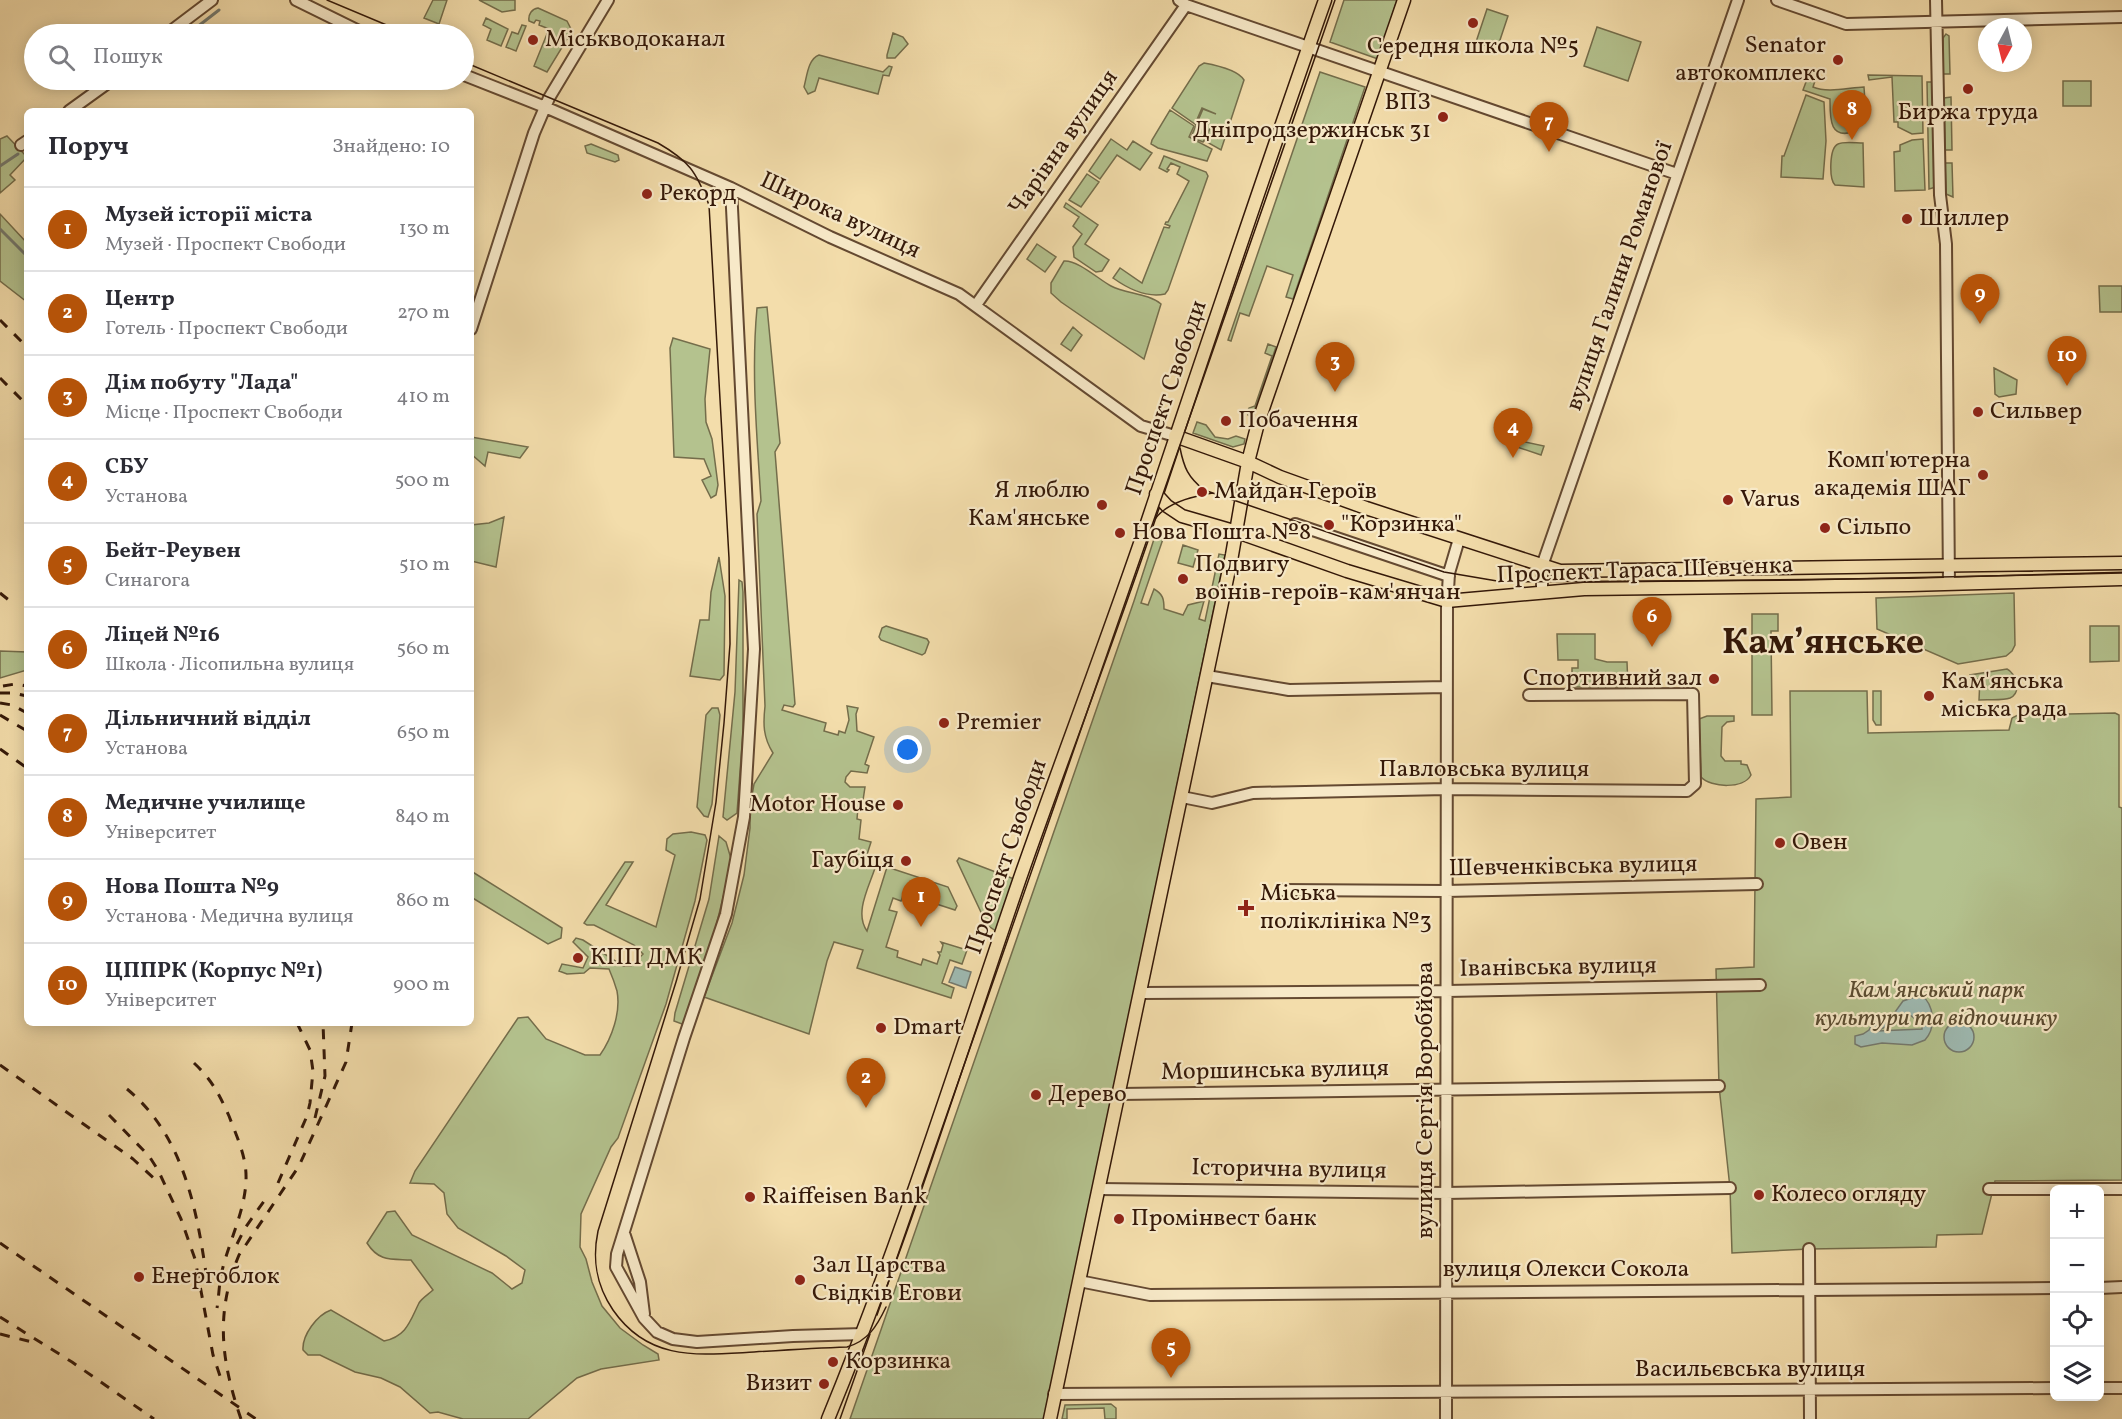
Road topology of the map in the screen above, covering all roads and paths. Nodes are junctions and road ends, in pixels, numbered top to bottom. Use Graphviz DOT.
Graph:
graph roads {
  1 [pos="212,0"];
  2 [pos="296,0"];
  3 [pos="608,0"];
  4 [pos="1325,0"];
  5 [pos="1404,0"];
  6 [pos="1738,0"];
  7 [pos="1777,0"];
  8 [pos="1936,0"];
  9 [pos="1183,2"];
  10 [pos="2122,17"];
  11 [pos="1936,22"];
  12 [pos="180,24"];
  13 [pos="345,24"];
  14 [pos="1308,47"];
  15 [pos="1379,73"];
  16 [pos="474,79"];
  17 [pos="98,90"];
  18 [pos="544,107"];
  19 [pos="74,108"];
  20 [pos="1677,174"];
  21 [pos="731,188"];
  22 [pos="976,305"];
  23 [pos="474,320"];
  24 [pos="1175,436"];
  25 [pos="1248,462"];
  26 [pos="1156,494"];
  27 [pos="1295,524"];
  28 [pos="1237,532"];
  29 [pos="1459,538"];
  30 [pos="2122,563"];
  31 [pos="1542,566"];
  32 [pos="1949,566"];
  33 [pos="1449,576"];
  34 [pos="2122,579"];
  35 [pos="1949,584"];
  36 [pos="1542,593"];
  37 [pos="1447,601"];
  38 [pos="1207,676"];
  39 [pos="1446,687"];
  40 [pos="1529,695"];
  41 [pos="1446,789"];
  42 [pos="1182,797"];
  43 [pos="1756,884"];
  44 [pos="1282,890"];
  45 [pos="1446,891"];
  46 [pos="1760,985"];
  47 [pos="1447,991"];
  48 [pos="1141,993"];
  49 [pos="1719,1086"];
  50 [pos="1446,1090"];
  51 [pos="1120,1094"];
  52 [pos="1730,1188"];
  53 [pos="1099,1189"];
  54 [pos="1989,1189"];
  55 [pos="2122,1189"];
  56 [pos="1446,1193"];
  57 [pos="624,1233"];
  58 [pos="1809,1249"];
  59 [pos="1079,1281"];
  60 [pos="2122,1287"];
  61 [pos="2050,1288"];
  62 [pos="2104,1288"];
  63 [pos="1809,1289"];
  64 [pos="1447,1291"];
  65 [pos="644,1318"];
  66 [pos="862,1334"];
  67 [pos="2050,1388"];
  68 [pos="2104,1388"];
  69 [pos="2122,1388"];
  70 [pos="1810,1391"];
  71 [pos="1446,1392"];
  72 [pos="1054,1394"];
  73 [pos="828,1419"];
  74 [pos="1050,1419"];
  75 [pos="1446,1419"];
  76 [pos="1810,1419"];
  1 -- 12 [label="street"];
  2 -- 13 [label="street"];
  3 -- 18 [label="street"];
  4 -- 14 [label="main road, Проспект Свободи"];
  5 -- 15 [label="main road"];
  6 -- 20 [label="street, вулиця Галини Романової"];
  7 -- 11 [label="street"];
  8 -- 11 [label="street"];
  9 -- 14 [label="street"];
  9 -- 22 [label="street, Чарівна вулиця"];
  10 -- 11 [label="street"];
  11 -- 32 [label="street"];
  14 -- 15 [label="street"];
  14 -- 24 [label="main road, Проспект Свободи"];
  15 -- 20 [label="street"];
  15 -- 25 [label="main road"];
  16 -- 18 [label="street, Широка вулиця"];
  17 -- 19 [label="street"];
  18 -- 21 [label="street, Широка вулиця"];
  18 -- 23 [label="street"];
  20 -- 31 [label="street, вулиця Галини Романової"];
  21 -- 22 [label="street, Широка вулиця"];
  21 -- 57 [label="street"];
  22 -- 24 [label="street, Широка вулиця"];
  24 -- 25 [label="main road, Проспект Тараса Шевченка"];
  24 -- 26 [label="main road, Проспект Свободи"];
  25 -- 28 [label="main road"];
  25 -- 29 [label="main road, Проспект Тараса Шевченка"];
  26 -- 28 [label="main road, Проспект Тараса Шевченка"];
  26 -- 66 [label="main road, Проспект Свободи"];
  27 -- 33 [label="street"];
  28 -- 37 [label="main road, Проспект Тараса Шевченка"];
  28 -- 38 [label="main road"];
  29 -- 31 [label="main road, Проспект Тараса Шевченка"];
  29 -- 33 [label="street, вулиця Сергія Воробйова"];
  30 -- 32 [label="main road, Проспект Тараса Шевченка"];
  31 -- 32 [label="main road, Проспект Тараса Шевченка"];
  31 -- 36 [label="street, вулиця Галини Романової"];
  32 -- 35 [label="street"];
  33 -- 37 [label="street, вулиця Сергія Воробйова"];
  34 -- 35 [label="main road, Проспект Тараса Шевченка"];
  35 -- 36 [label="main road, Проспект Тараса Шевченка"];
  36 -- 37 [label="main road, Проспект Тараса Шевченка"];
  37 -- 39 [label="street, вулиця Сергія Воробйова"];
  38 -- 39 [label="street"];
  38 -- 42 [label="main road"];
  39 -- 41 [label="street, вулиця Сергія Воробйова"];
  40 -- 41 [label="street, Павловська вулиця"];
  41 -- 42 [label="street, Павловська вулиця"];
  41 -- 45 [label="street, вулиця Сергія Воробйова"];
  42 -- 48 [label="main road"];
  43 -- 45 [label="street, Шевченківська вулиця"];
  44 -- 45 [label="street, Шевченківська вулиця"];
  45 -- 47 [label="street, вулиця Сергія Воробйова"];
  46 -- 47 [label="street, Іванівська вулиця"];
  47 -- 48 [label="street, Іванівська вулиця"];
  47 -- 50 [label="street, вулиця Сергія Воробйова"];
  48 -- 51 [label="main road"];
  49 -- 50 [label="street, Моршинська вулиця"];
  50 -- 51 [label="street, Моршинська вулиця"];
  50 -- 56 [label="street, вулиця Сергія Воробйова"];
  51 -- 53 [label="main road"];
  52 -- 56 [label="street, Історична вулиця"];
  53 -- 56 [label="street, Історична вулиця"];
  53 -- 59 [label="main road"];
  54 -- 55 [label="street"];
  56 -- 64 [label="street, вулиця Сергія Воробйова"];
  57 -- 65 [label="street"];
  57 -- 65 [label="street"];
  58 -- 63 [label="street"];
  59 -- 64 [label="street, вулиця Олекси Сокола"];
  59 -- 72 [label="main road"];
  60 -- 62 [label="street"];
  61 -- 63 [label="street, вулиця Олекси Сокола"];
  63 -- 64 [label="street, вулиця Олекси Сокола"];
  63 -- 70 [label="street"];
  64 -- 71 [label="street, вулиця Сергія Воробйова"];
  65 -- 66 [label="street"];
  66 -- 73 [label="main road, Проспект Свободи"];
  67 -- 70 [label="street, Васильєвська вулиця"];
  68 -- 69 [label="street"];
  70 -- 71 [label="street, Васильєвська вулиця"];
  70 -- 76 [label="street"];
  71 -- 72 [label="street, Васильєвська вулиця"];
  71 -- 75 [label="street, вулиця Сергія Воробйова"];
  72 -- 74 [label="main road"];
}
